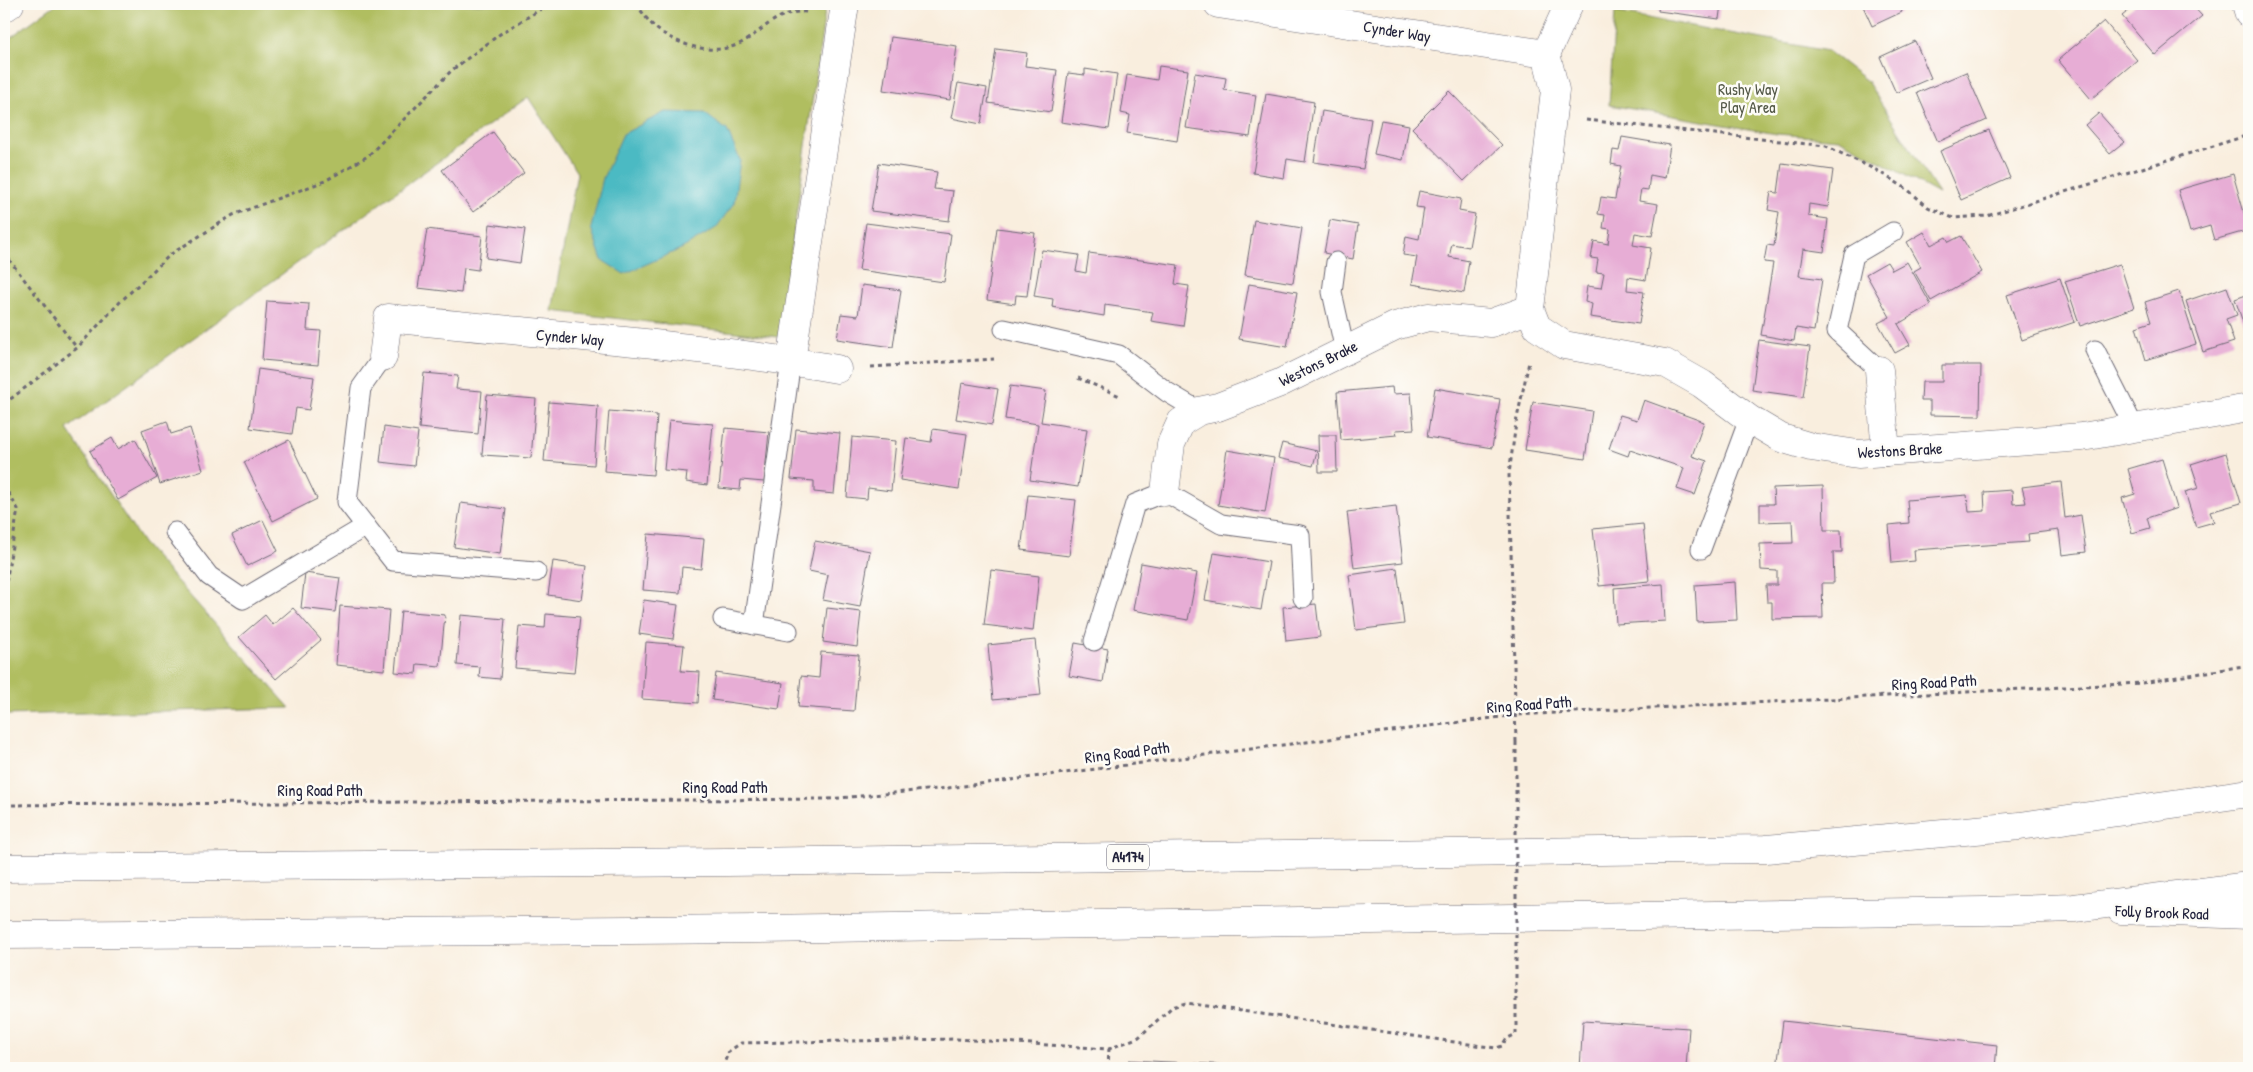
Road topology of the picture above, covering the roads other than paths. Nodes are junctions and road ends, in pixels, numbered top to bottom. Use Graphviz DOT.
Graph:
graph roads {
  1 [pos="10,4"];
  2 [pos="1218,4"];
  3 [pos="1569,4"];
  4 [pos="2246,4"];
  5 [pos="4,8"];
  6 [pos="844,9"];
  7 [pos="2249,14"];
  8 [pos="1546,54"];
  9 [pos="1893,232"];
  10 [pos="1336,262"];
  11 [pos="1534,318"];
  12 [pos="1004,329"];
  13 [pos="2096,350"];
  14 [pos="1345,351"];
  15 [pos="383,358"];
  16 [pos="791,361"];
  17 [pos="836,369"];
  18 [pos="1879,370"];
  19 [pos="2249,408"];
  20 [pos="1199,410"];
  21 [pos="1749,419"];
  22 [pos="2134,429"];
  23 [pos="1886,452"];
  24 [pos="1165,492"];
  25 [pos="366,526"];
  26 [pos="175,532"];
  27 [pos="1701,549"];
  28 [pos="536,572"];
  29 [pos="1303,598"];
  30 [pos="723,619"];
  31 [pos="754,625"];
  32 [pos="788,631"];
  33 [pos="1094,641"];
  34 [pos="2249,793"];
  35 [pos="4,868"];
  36 [pos="2249,886"];
  37 [pos="2074,908"];
  38 [pos="2249,915"];
  39 [pos="4,935"];
  1 -- 5 [label="main road"];
  2 -- 8 [label="main road, Cynder Way"];
  3 -- 8 [label="main road"];
  4 -- 7 [label="main road"];
  6 -- 16 [label="main road"];
  8 -- 11 [label="main road"];
  9 -- 18 [label="lane"];
  10 -- 14 [label="lane"];
  11 -- 14 [label="main road, Westons Brake"];
  11 -- 21 [label="main road, Westons Brake"];
  12 -- 20 [label="lane"];
  13 -- 22 [label="lane"];
  14 -- 20 [label="main road, Westons Brake"];
  15 -- 16 [label="main road, Cynder Way"];
  15 -- 25 [label="lane"];
  16 -- 17 [label="main road, Cynder Way"];
  16 -- 31 [label="lane"];
  18 -- 23 [label="main road"];
  19 -- 22 [label="main road, Westons Brake"];
  20 -- 24 [label="main road, Westons Brake"];
  21 -- 23 [label="main road, Westons Brake"];
  21 -- 27 [label="lane"];
  22 -- 23 [label="main road, Westons Brake"];
  24 -- 29 [label="lane"];
  24 -- 33 [label="lane"];
  25 -- 26 [label="lane"];
  25 -- 28 [label="lane"];
  30 -- 31 [label="lane"];
  31 -- 32 [label="lane"];
  34 -- 35 [label="main road, A4174"];
  36 -- 37 [label="main road"];
  37 -- 38 [label="main road, Folly Brook Road"];
  37 -- 39 [label="main road"];
}
